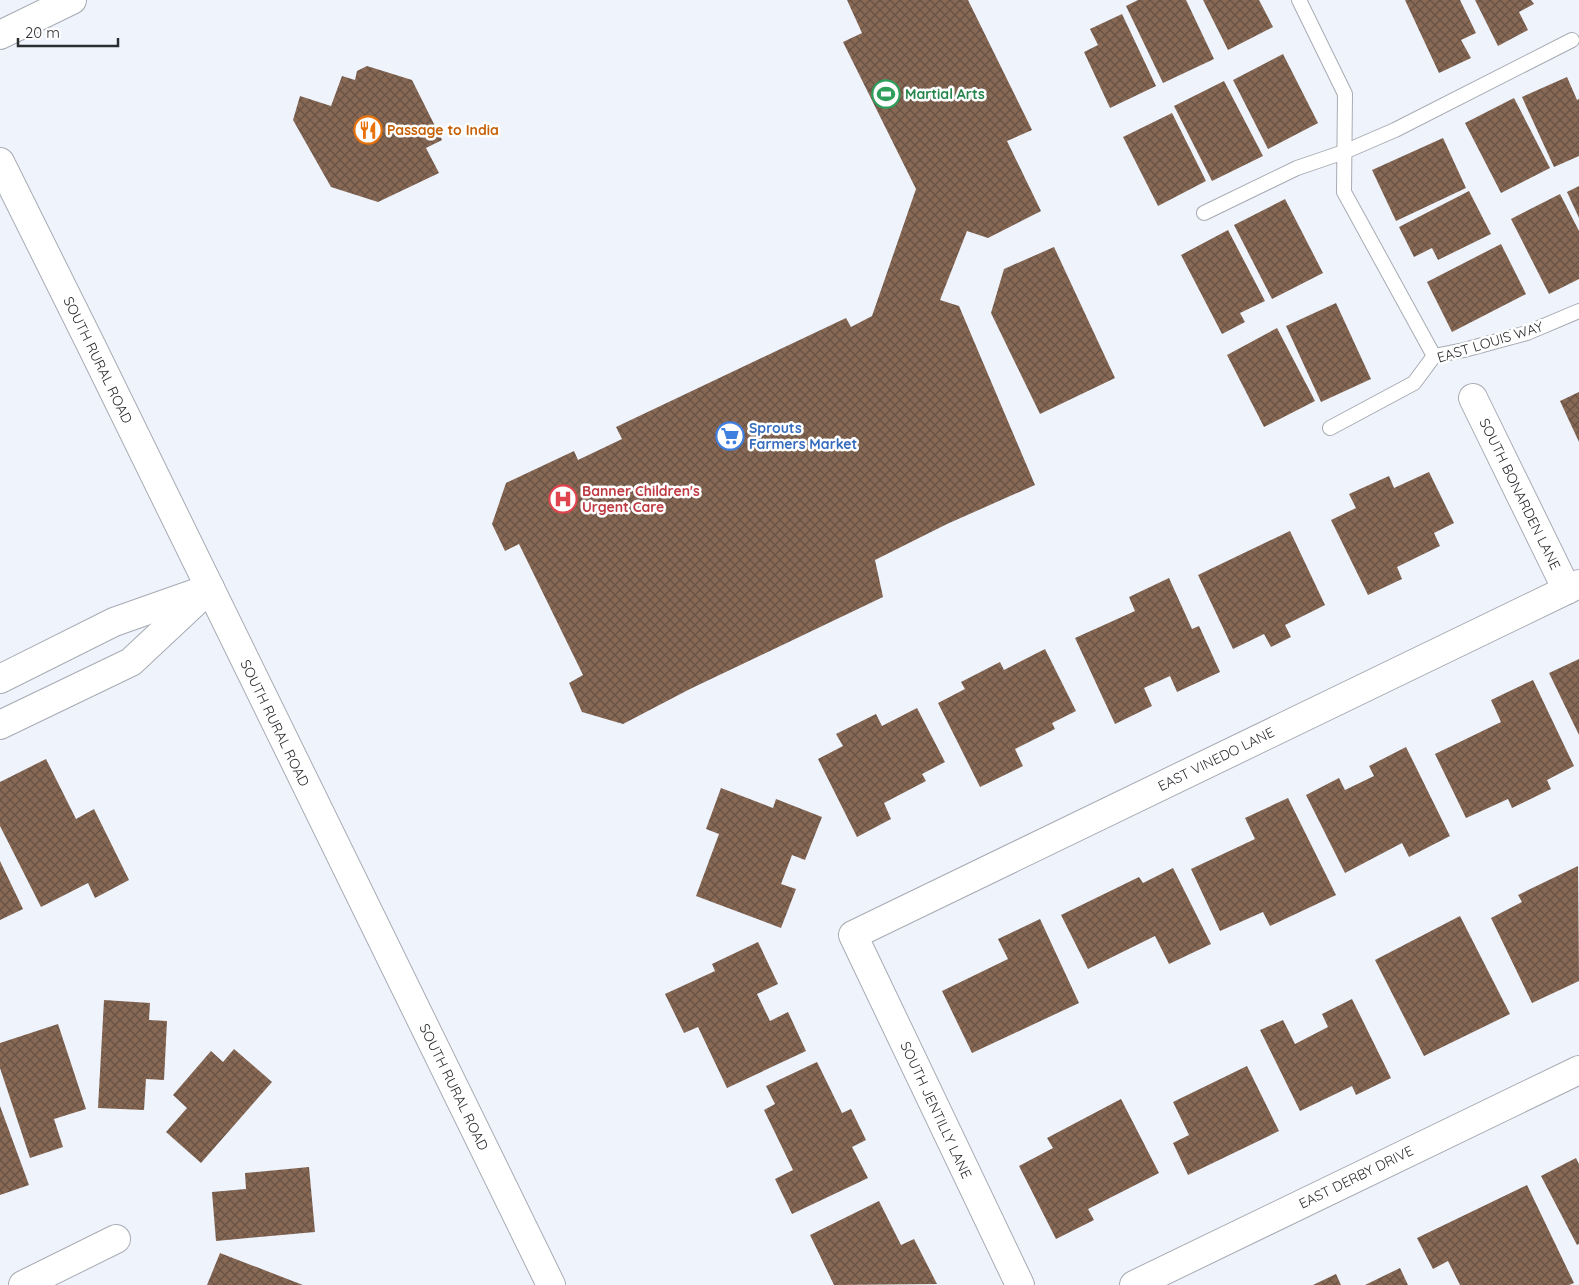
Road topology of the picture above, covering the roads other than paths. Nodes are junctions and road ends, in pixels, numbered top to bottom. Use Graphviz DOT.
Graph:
graph roads {
  1 [pos="72,0"];
  2 [pos="1299,0"];
  3 [pos="0,35"];
  4 [pos="1572,40"];
  5 [pos="1344,152"];
  6 [pos="0,162"];
  7 [pos="1204,213"];
  8 [pos="1579,311"];
  9 [pos="1434,356"];
  10 [pos="1473,398"];
  11 [pos="1330,428"];
  12 [pos="1573,587"];
  13 [pos="210,588"];
  14 [pos="0,679"];
  15 [pos="0,726"];
  16 [pos="853,935"];
  17 [pos="1579,1070"];
  18 [pos="116,1239"];
  19 [pos="23,1285"];
  20 [pos="551,1285"];
  21 [pos="1020,1285"];
  22 [pos="1134,1285"];
  1 -- 3 [label="street"];
  2 -- 5 [label="lane"];
  4 -- 5 [label="lane"];
  5 -- 7 [label="lane"];
  5 -- 9 [label="lane"];
  6 -- 13 [label="street, SOUTH RURAL ROAD"];
  8 -- 9 [label="lane, EAST LOUIS WAY"];
  9 -- 11 [label="lane, EAST LOUIS WAY"];
  10 -- 12 [label="street, SOUTH BONARDEN LANE"];
  12 -- 16 [label="street, EAST VINEDO LANE"];
  13 -- 14 [label="street"];
  13 -- 15 [label="street"];
  13 -- 20 [label="street, SOUTH RURAL ROAD"];
  16 -- 21 [label="street, SOUTH JENTILLY LANE"];
  17 -- 22 [label="street, EAST DERBY DRIVE"];
  18 -- 19 [label="street"];
}
